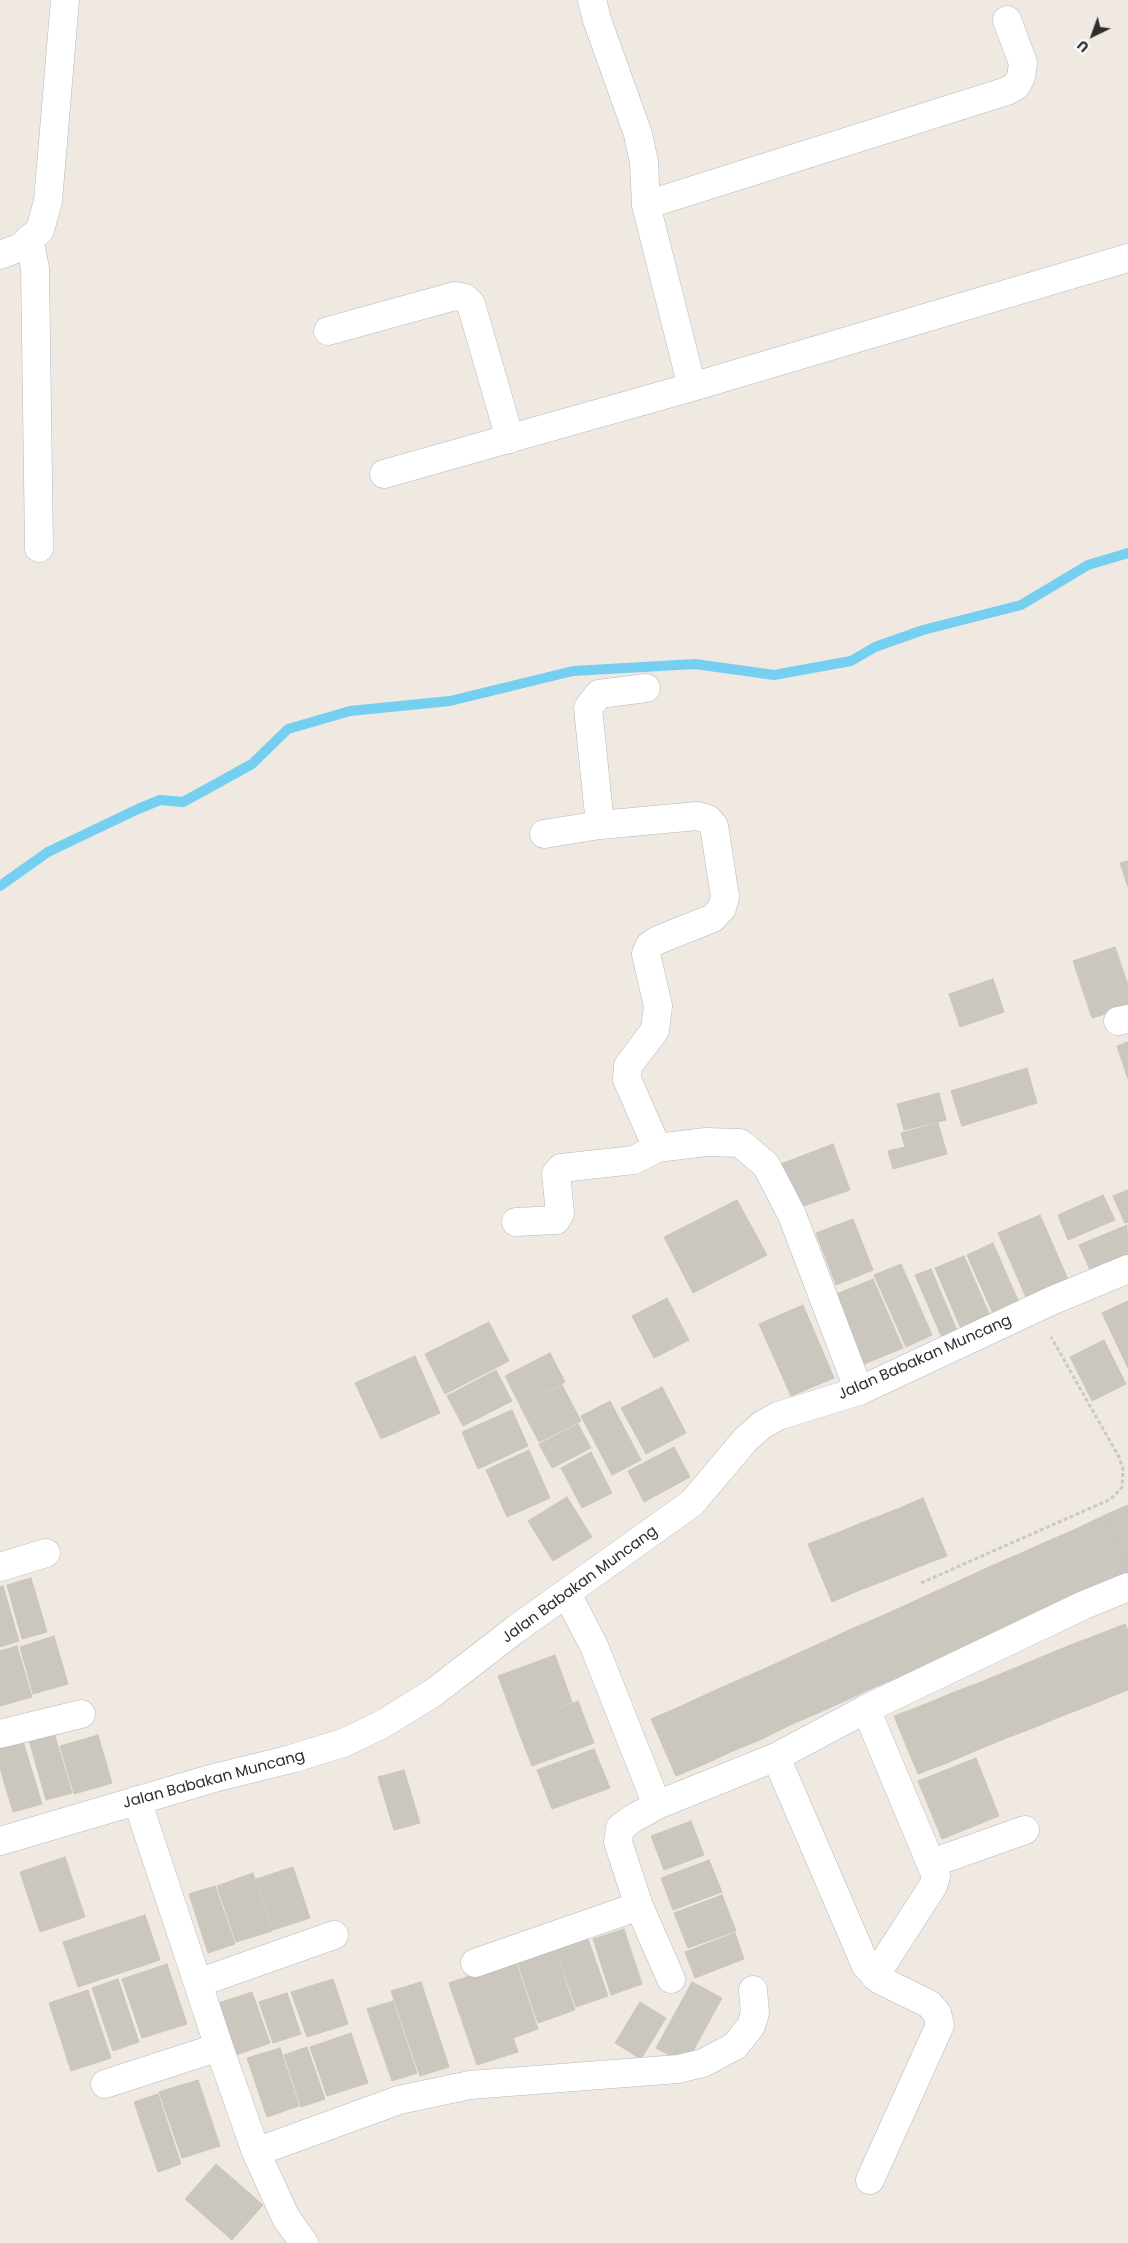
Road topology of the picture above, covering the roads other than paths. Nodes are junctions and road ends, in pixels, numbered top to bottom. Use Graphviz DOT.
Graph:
graph roads {
  1 [pos="65,0"];
  2 [pos="592,0"];
  3 [pos="1007,20"];
  4 [pos="646,206"];
  5 [pos="29,239"];
  6 [pos="0,255"];
  7 [pos="1128,258"];
  8 [pos="328,331"];
  9 [pos="692,387"];
  10 [pos="510,439"];
  11 [pos="384,474"];
  12 [pos="39,548"];
  13 [pos="646,688"];
  14 [pos="600,825"];
  15 [pos="544,834"];
  16 [pos="657,1148"];
  17 [pos="516,1222"];
  18 [pos="1128,1269"];
  19 [pos="859,1391"];
  20 [pos="46,1553"];
  21 [pos="0,1567"];
  22 [pos="1128,1587"];
  23 [pos="567,1594"];
  24 [pos="866,1709"];
  25 [pos="81,1714"];
  26 [pos="0,1734"];
  27 [pos="776,1756"];
  28 [pos="137,1800"];
  29 [pos="657,1805"];
  30 [pos="1025,1830"];
  31 [pos="0,1841"];
  32 [pos="932,1863"];
  33 [pos="639,1906"];
  34 [pos="334,1935"];
  35 [pos="476,1962"];
  36 [pos="875,1976"];
  37 [pos="671,1979"];
  38 [pos="198,1983"];
  39 [pos="753,1990"];
  40 [pos="219,2047"];
  41 [pos="105,2084"];
  42 [pos="256,2152"];
  43 [pos="870,2180"];
  44 [pos="304,2243"];
  1 -- 5 [label="street"];
  2 -- 4 [label="street"];
  3 -- 4 [label="street"];
  4 -- 9 [label="street"];
  5 -- 6 [label="street"];
  5 -- 12 [label="street"];
  7 -- 9 [label="street"];
  8 -- 10 [label="street"];
  9 -- 10 [label="street"];
  10 -- 11 [label="street"];
  13 -- 14 [label="street"];
  14 -- 15 [label="street"];
  14 -- 16 [label="street"];
  16 -- 17 [label="street"];
  16 -- 19 [label="street"];
  18 -- 19 [label="street, Jalan Babakan Muncang"];
  19 -- 23 [label="street, Jalan Babakan Muncang"];
  20 -- 21 [label="street"];
  22 -- 24 [label="street"];
  23 -- 28 [label="street, Jalan Babakan Muncang"];
  23 -- 29 [label="street"];
  24 -- 27 [label="street"];
  24 -- 32 [label="street"];
  25 -- 26 [label="street"];
  27 -- 29 [label="street"];
  27 -- 36 [label="street"];
  28 -- 31 [label="street, Jalan Babakan Muncang"];
  28 -- 38 [label="street"];
  29 -- 33 [label="street"];
  30 -- 32 [label="street"];
  32 -- 36 [label="street"];
  33 -- 35 [label="street"];
  33 -- 37 [label="street"];
  34 -- 38 [label="street"];
  36 -- 43 [label="street"];
  38 -- 40 [label="street"];
  39 -- 42 [label="street"];
  40 -- 41 [label="street"];
  40 -- 42 [label="street"];
  42 -- 44 [label="street"];
}
